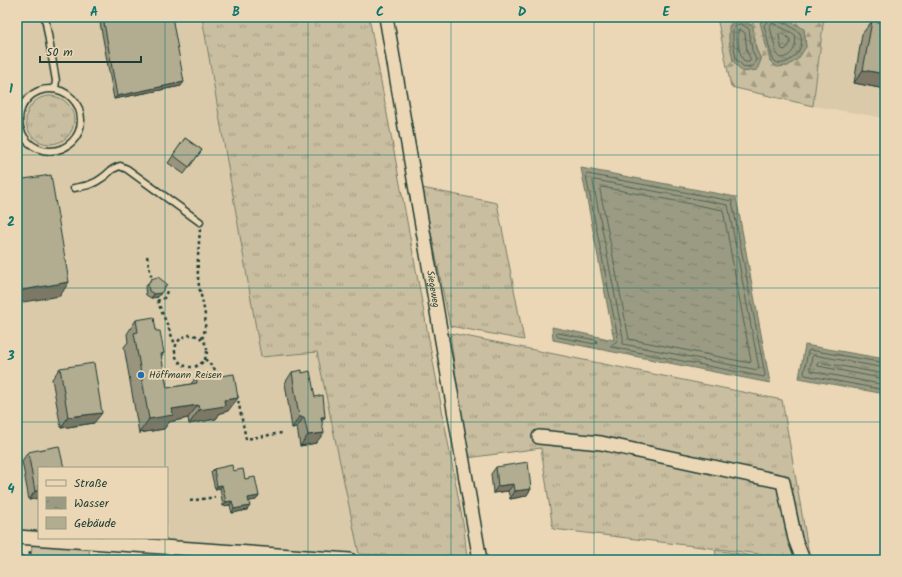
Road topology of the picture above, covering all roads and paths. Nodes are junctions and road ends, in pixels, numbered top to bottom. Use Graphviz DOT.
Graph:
graph roads {
  1 [pos="45,17"];
  2 [pos="386,17"];
  3 [pos="55,88"];
  4 [pos="18,125"];
  5 [pos="74,188"];
  6 [pos="200,222"];
  7 [pos="147,256"];
  8 [pos="152,282"];
  9 [pos="154,288"];
  10 [pos="168,289"];
  11 [pos="157,301"];
  12 [pos="202,339"];
  13 [pos="176,344"];
  14 [pos="205,359"];
  15 [pos="226,382"];
  16 [pos="237,393"];
  17 [pos="282,433"];
  18 [pos="538,437"];
  19 [pos="215,497"];
  20 [pos="190,501"];
  21 [pos="17,537"];
  22 [pos="38,538"];
  23 [pos="46,539"];
  24 [pos="350,560"];
  25 [pos="480,560"];
  26 [pos="803,560"];
  1 -- 3 [label="lane"];
  2 -- 25 [label="street, Siegeweg"];
  3 -- 4 [label="lane"];
  3 -- 4 [label="lane"];
  5 -- 6 [label="lane"];
  6 -- 12 [label="path"];
  7 -- 8 [label="path"];
  9 -- 11 [label="path"];
  10 -- 11 [label="path"];
  11 -- 13 [label="path"];
  12 -- 13 [label="path"];
  12 -- 14 [label="path"];
  13 -- 14 [label="path"];
  14 -- 15 [label="path"];
  16 -- 17 [label="path"];
  18 -- 26 [label="street"];
  19 -- 20 [label="path"];
  21 -- 22 [label="street"];
  23 -- 24 [label="street"];
}
